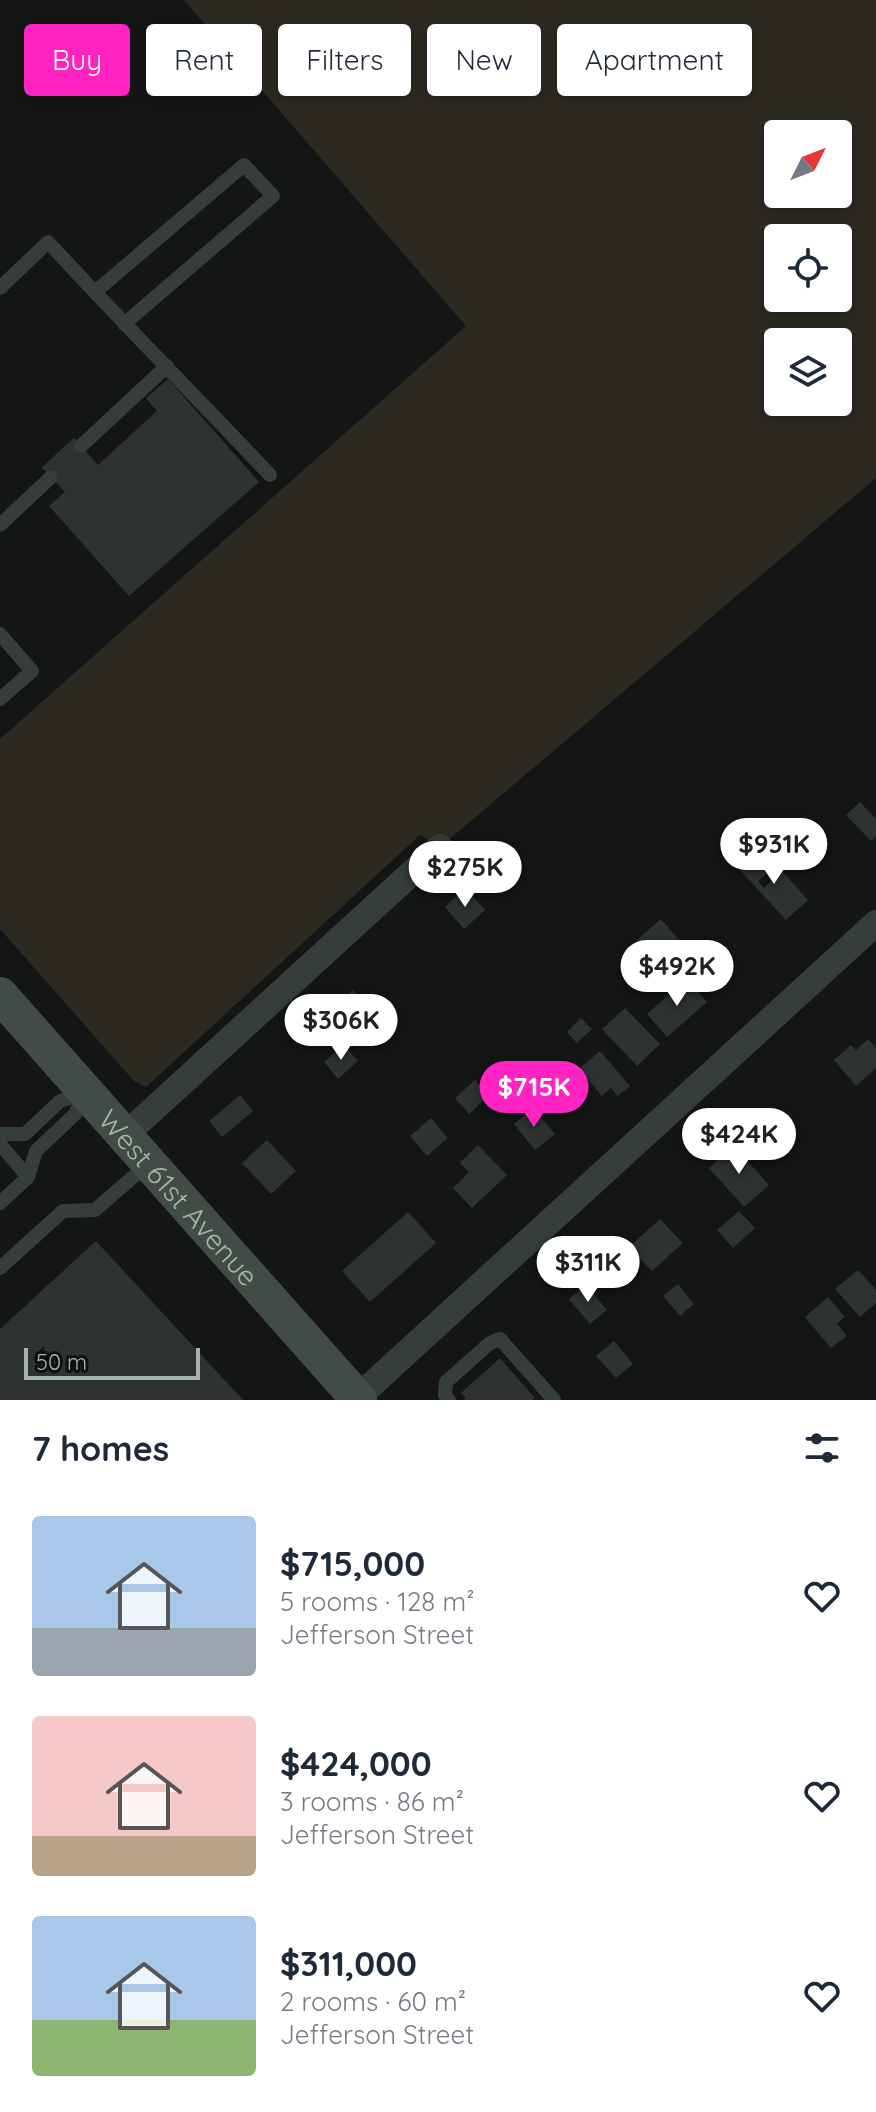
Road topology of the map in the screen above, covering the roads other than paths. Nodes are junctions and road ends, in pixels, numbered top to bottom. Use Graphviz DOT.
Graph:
graph roads {
  1 [pos="0,288"];
  2 [pos="95,292"];
  3 [pos="124,324"];
  4 [pos="167,366"];
  5 [pos="81,446"];
  6 [pos="270,475"];
  7 [pos="51,477"];
  8 [pos="0,525"];
  9 [pos="0,634"];
  10 [pos="0,699"];
  11 [pos="440,847"];
  12 [pos="876,923"];
  13 [pos="0,995"];
  14 [pos="85,1092"];
  15 [pos="0,1134"];
  16 [pos="124,1136"];
  17 [pos="0,1144"];
  18 [pos="148,1164"];
  19 [pos="28,1177"];
  20 [pos="0,1203"];
  21 [pos="0,1268"];
  22 [pos="350,1394"];
  23 [pos="449,1400"];
  24 [pos="554,1400"];
  1 -- 2 [label="lane"];
  2 -- 3 [label="lane"];
  2 -- 3 [label="lane"];
  3 -- 4 [label="lane"];
  4 -- 5 [label="lane"];
  4 -- 6 [label="lane"];
  7 -- 8 [label="lane"];
  9 -- 10 [label="lane"];
  11 -- 16 [label="street"];
  12 -- 22 [label="street"];
  13 -- 14 [label="main road, West 61st Avenue"];
  14 -- 15 [label="lane"];
  14 -- 16 [label="main road, West 61st Avenue"];
  14 -- 19 [label="lane"];
  16 -- 18 [label="main road, West 61st Avenue"];
  17 -- 19 [label="lane"];
  18 -- 21 [label="lane"];
  18 -- 22 [label="main road, West 61st Avenue"];
  19 -- 20 [label="lane"];
  23 -- 24 [label="lane"];
}
